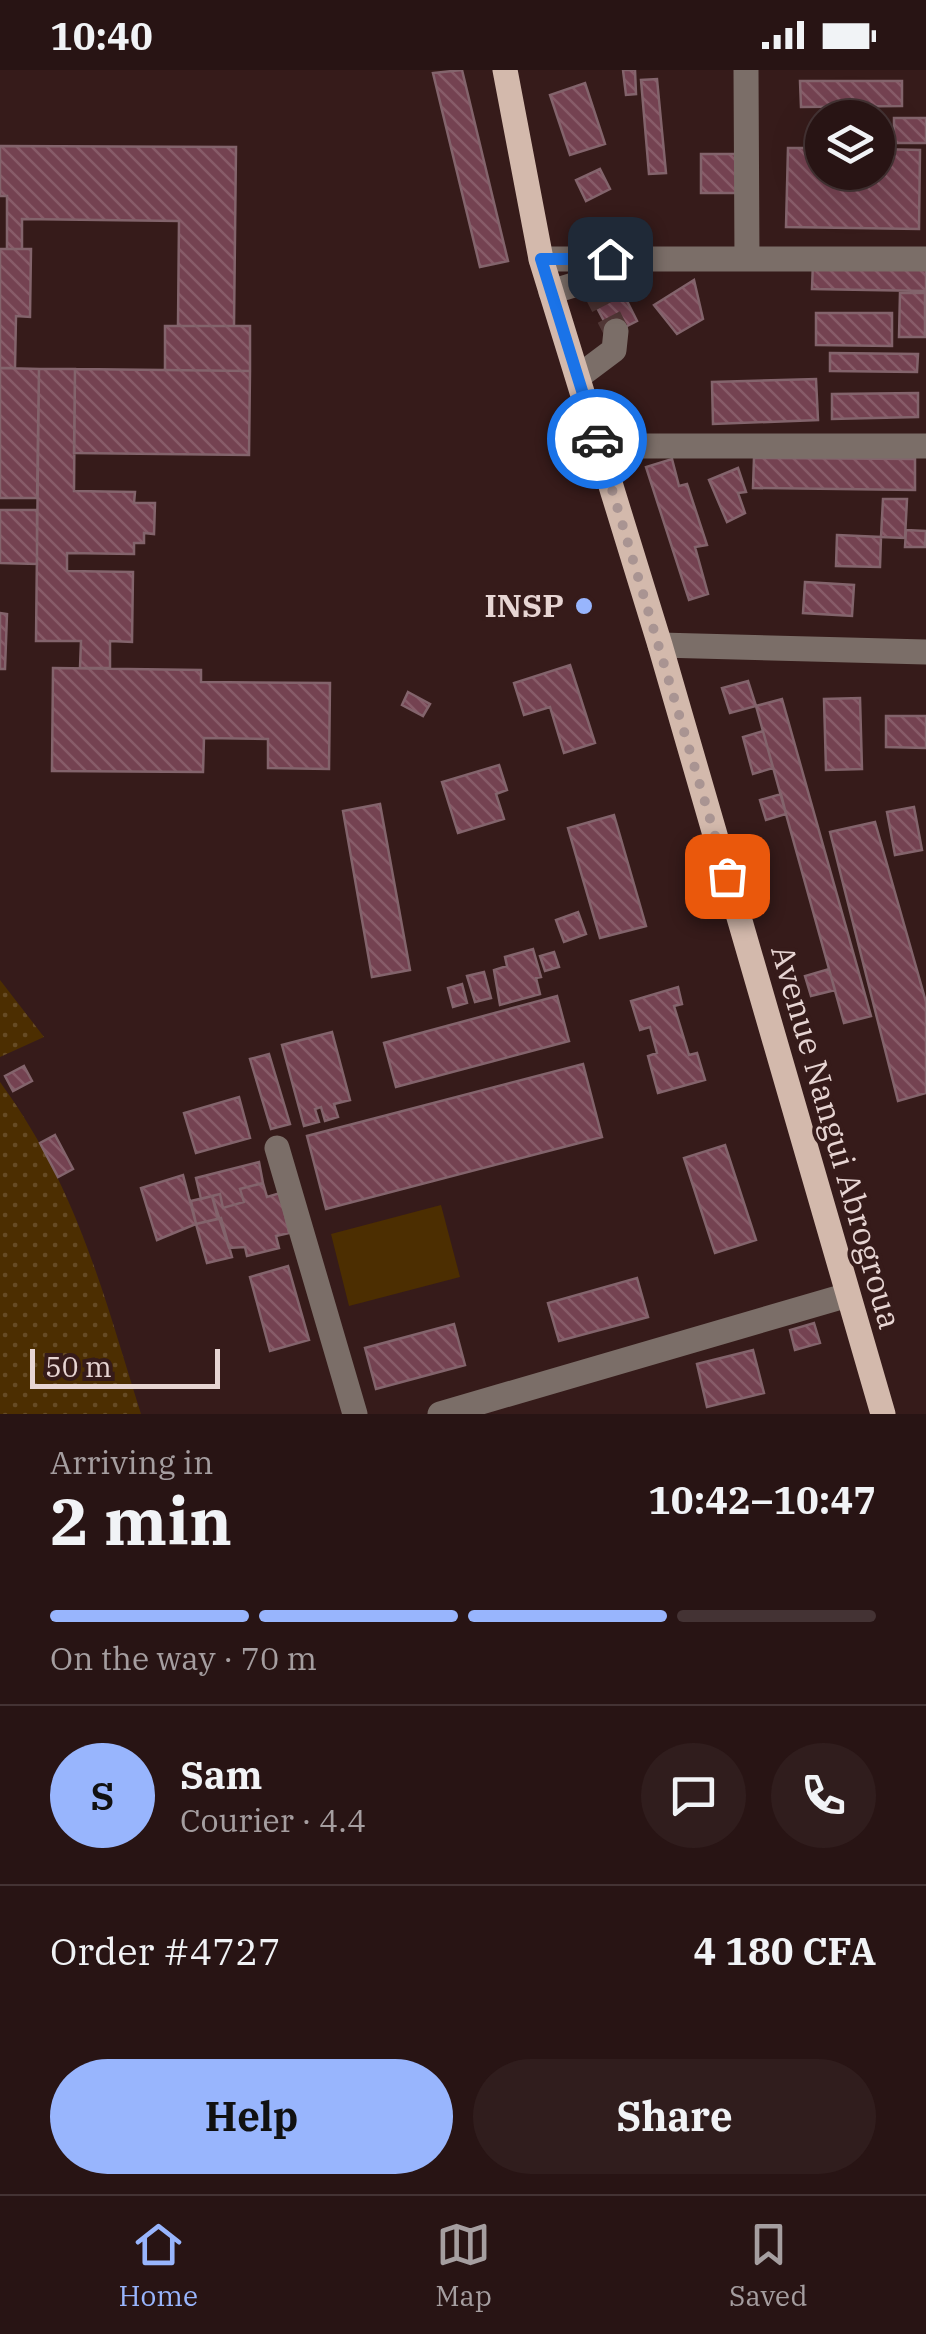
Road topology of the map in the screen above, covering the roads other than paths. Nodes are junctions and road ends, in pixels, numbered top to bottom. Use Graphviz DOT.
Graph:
graph roads {
  1 [pos="504,70"];
  2 [pos="746,70"];
  3 [pos="541,259"];
  4 [pos="747,259"];
  5 [pos="926,259"];
  6 [pos="592,284"];
  7 [pos="552,292"];
  8 [pos="616,332"];
  9 [pos="578,377"];
  10 [pos="599,446"];
  11 [pos="926,446"];
  12 [pos="660,645"];
  13 [pos="926,652"];
  14 [pos="277,1148"];
  15 [pos="848,1295"];
  16 [pos="355,1414"];
  17 [pos="440,1414"];
  18 [pos="883,1414"];
  1 -- 3 [label="main road, Avenue Nangui Abrogroua"];
  2 -- 4 [label="street"];
  3 -- 4 [label="street"];
  3 -- 7 [label="main road, Avenue Nangui Abrogroua"];
  4 -- 5 [label="street"];
  6 -- 7 [label="street"];
  7 -- 9 [label="main road, Avenue Nangui Abrogroua"];
  8 -- 9 [label="street"];
  9 -- 10 [label="main road, Avenue Nangui Abrogroua"];
  10 -- 11 [label="street"];
  10 -- 12 [label="main road, Avenue Nangui Abrogroua"];
  12 -- 13 [label="street"];
  12 -- 15 [label="main road, Avenue Nangui Abrogroua"];
  14 -- 16 [label="street"];
  15 -- 17 [label="street"];
  15 -- 18 [label="main road, Avenue Nangui Abrogroua"];
}
